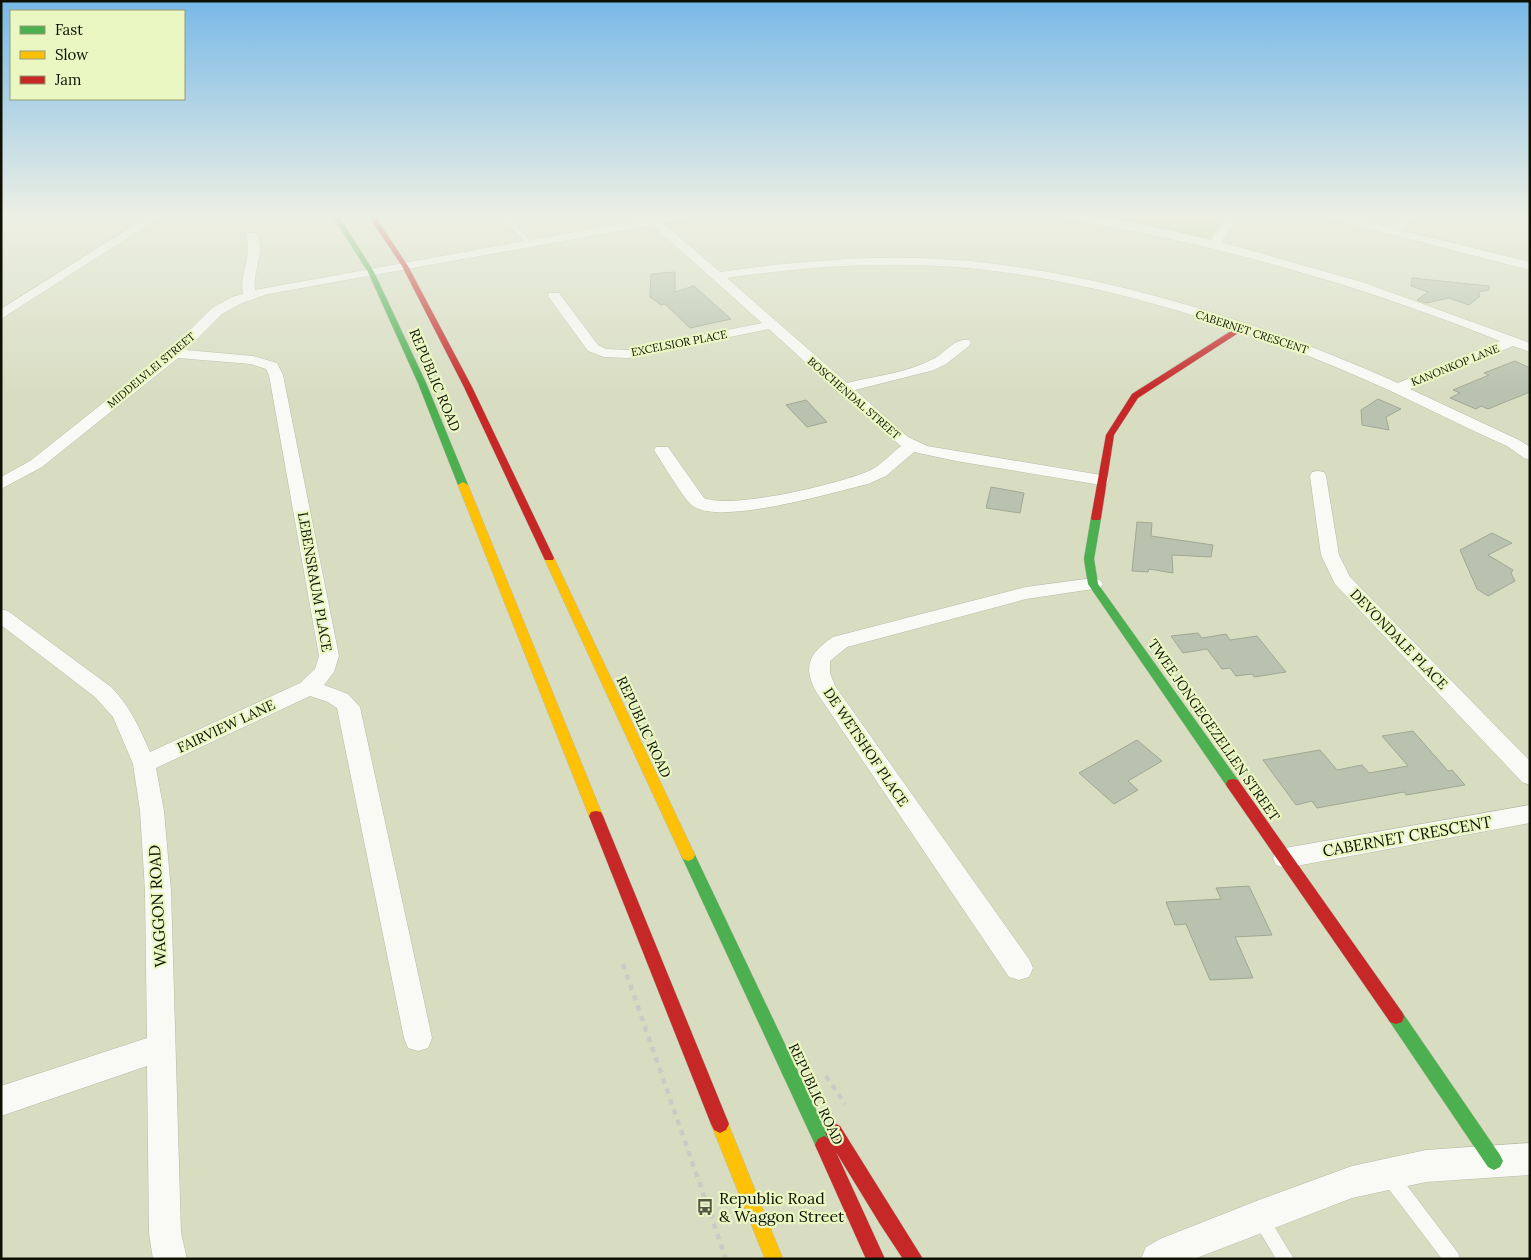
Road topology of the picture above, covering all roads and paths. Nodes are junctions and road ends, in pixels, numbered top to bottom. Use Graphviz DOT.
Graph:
graph roads {
  1 [pos="66,274"];
  2 [pos="250,274"];
  3 [pos="362,274"];
  4 [pos="372,274"];
  5 [pos="409,274"];
  6 [pos="714,274"];
  7 [pos="731,274"];
  8 [pos="1029,274"];
  9 [pos="1325,274"];
  10 [pos="717,276"];
  11 [pos="250,295"];
  12 [pos="554,296"];
  13 [pos="1,315"];
  14 [pos="770,324"];
  15 [pos="1242,328"];
  16 [pos="1513,341"];
  17 [pos="964,343"];
  18 [pos="1530,348"];
  19 [pos="175,353"];
  20 [pos="843,389"];
  21 [pos="1397,389"];
  22 [pos="912,446"];
  23 [pos="662,450"];
  24 [pos="1530,455"];
  25 [pos="1318,476"];
  26 [pos="1101,480"];
  27 [pos="1,484"];
  28 [pos="1093,584"];
  29 [pos="5,622"];
  30 [pos="308,688"];
  31 [pos="144,764"];
  32 [pos="1530,776"];
  33 [pos="1530,814"];
  34 [pos="1285,858"];
  35 [pos="1019,968"];
  36 [pos="418,1038"];
  37 [pos="162,1047"];
  38 [pos="787,1065"];
  39 [pos="1,1101"];
  40 [pos="1530,1159"];
  41 [pos="1494,1161"];
  42 [pos="1388,1174"];
  43 [pos="1258,1216"];
  44 [pos="170,1259"];
  45 [pos="774,1259"];
  46 [pos="876,1259"];
  47 [pos="914,1259"];
  48 [pos="1158,1259"];
  49 [pos="1286,1259"];
  50 [pos="1452,1259"];
  1 -- 13 [label="street"];
  2 -- 11 [label="street"];
  3 -- 11 [label="street, MIDDELVLEI STREET"];
  4 -- 45 [label="main road, REPUBLIC ROAD"];
  5 -- 38 [label="main road, REPUBLIC ROAD"];
  6 -- 10 [label="street, BOSCHENDAL STREET"];
  7 -- 10 [label="street, CABERNET CRESCENT"];
  8 -- 15 [label="street, CABERNET CRESCENT"];
  9 -- 16 [label="street"];
  10 -- 14 [label="street, BOSCHENDAL STREET"];
  11 -- 19 [label="street, MIDDELVLEI STREET"];
  12 -- 14 [label="street, EXCELSIOR PLACE"];
  14 -- 20 [label="street, BOSCHENDAL STREET"];
  15 -- 21 [label="street, CABERNET CRESCENT"];
  15 -- 26 [label="main road, TWEE JONGEGEZELLEN STREET"];
  16 -- 18 [label="street"];
  16 -- 21 [label="street, KANONKOP LANE"];
  17 -- 20 [label="street"];
  19 -- 27 [label="street, MIDDELVLEI STREET"];
  19 -- 30 [label="street, LEBENSRAUM PLACE"];
  20 -- 22 [label="street, BOSCHENDAL STREET"];
  21 -- 24 [label="street, CABERNET CRESCENT"];
  22 -- 23 [label="street"];
  22 -- 26 [label="street, BOSCHENDAL STREET"];
  25 -- 32 [label="street, DEVONDALE PLACE"];
  26 -- 28 [label="main road, TWEE JONGEGEZELLEN STREET"];
  28 -- 34 [label="main road, TWEE JONGEGEZELLEN STREET"];
  28 -- 35 [label="street, DE WETSHOF PLACE"];
  29 -- 31 [label="street, WAGGON ROAD"];
  30 -- 31 [label="street, FAIRVIEW LANE"];
  30 -- 36 [label="street"];
  31 -- 37 [label="street, WAGGON ROAD"];
  33 -- 34 [label="street, CABERNET CRESCENT"];
  34 -- 41 [label="main road, TWEE JONGEGEZELLEN STREET"];
  37 -- 39 [label="street"];
  37 -- 44 [label="street, WAGGON ROAD"];
  38 -- 46 [label="main road, REPUBLIC ROAD"];
  38 -- 47 [label="main road"];
  40 -- 41 [label="street"];
  41 -- 42 [label="street"];
  42 -- 43 [label="street"];
  42 -- 50 [label="lane"];
  43 -- 48 [label="street"];
  43 -- 49 [label="lane"];
}
